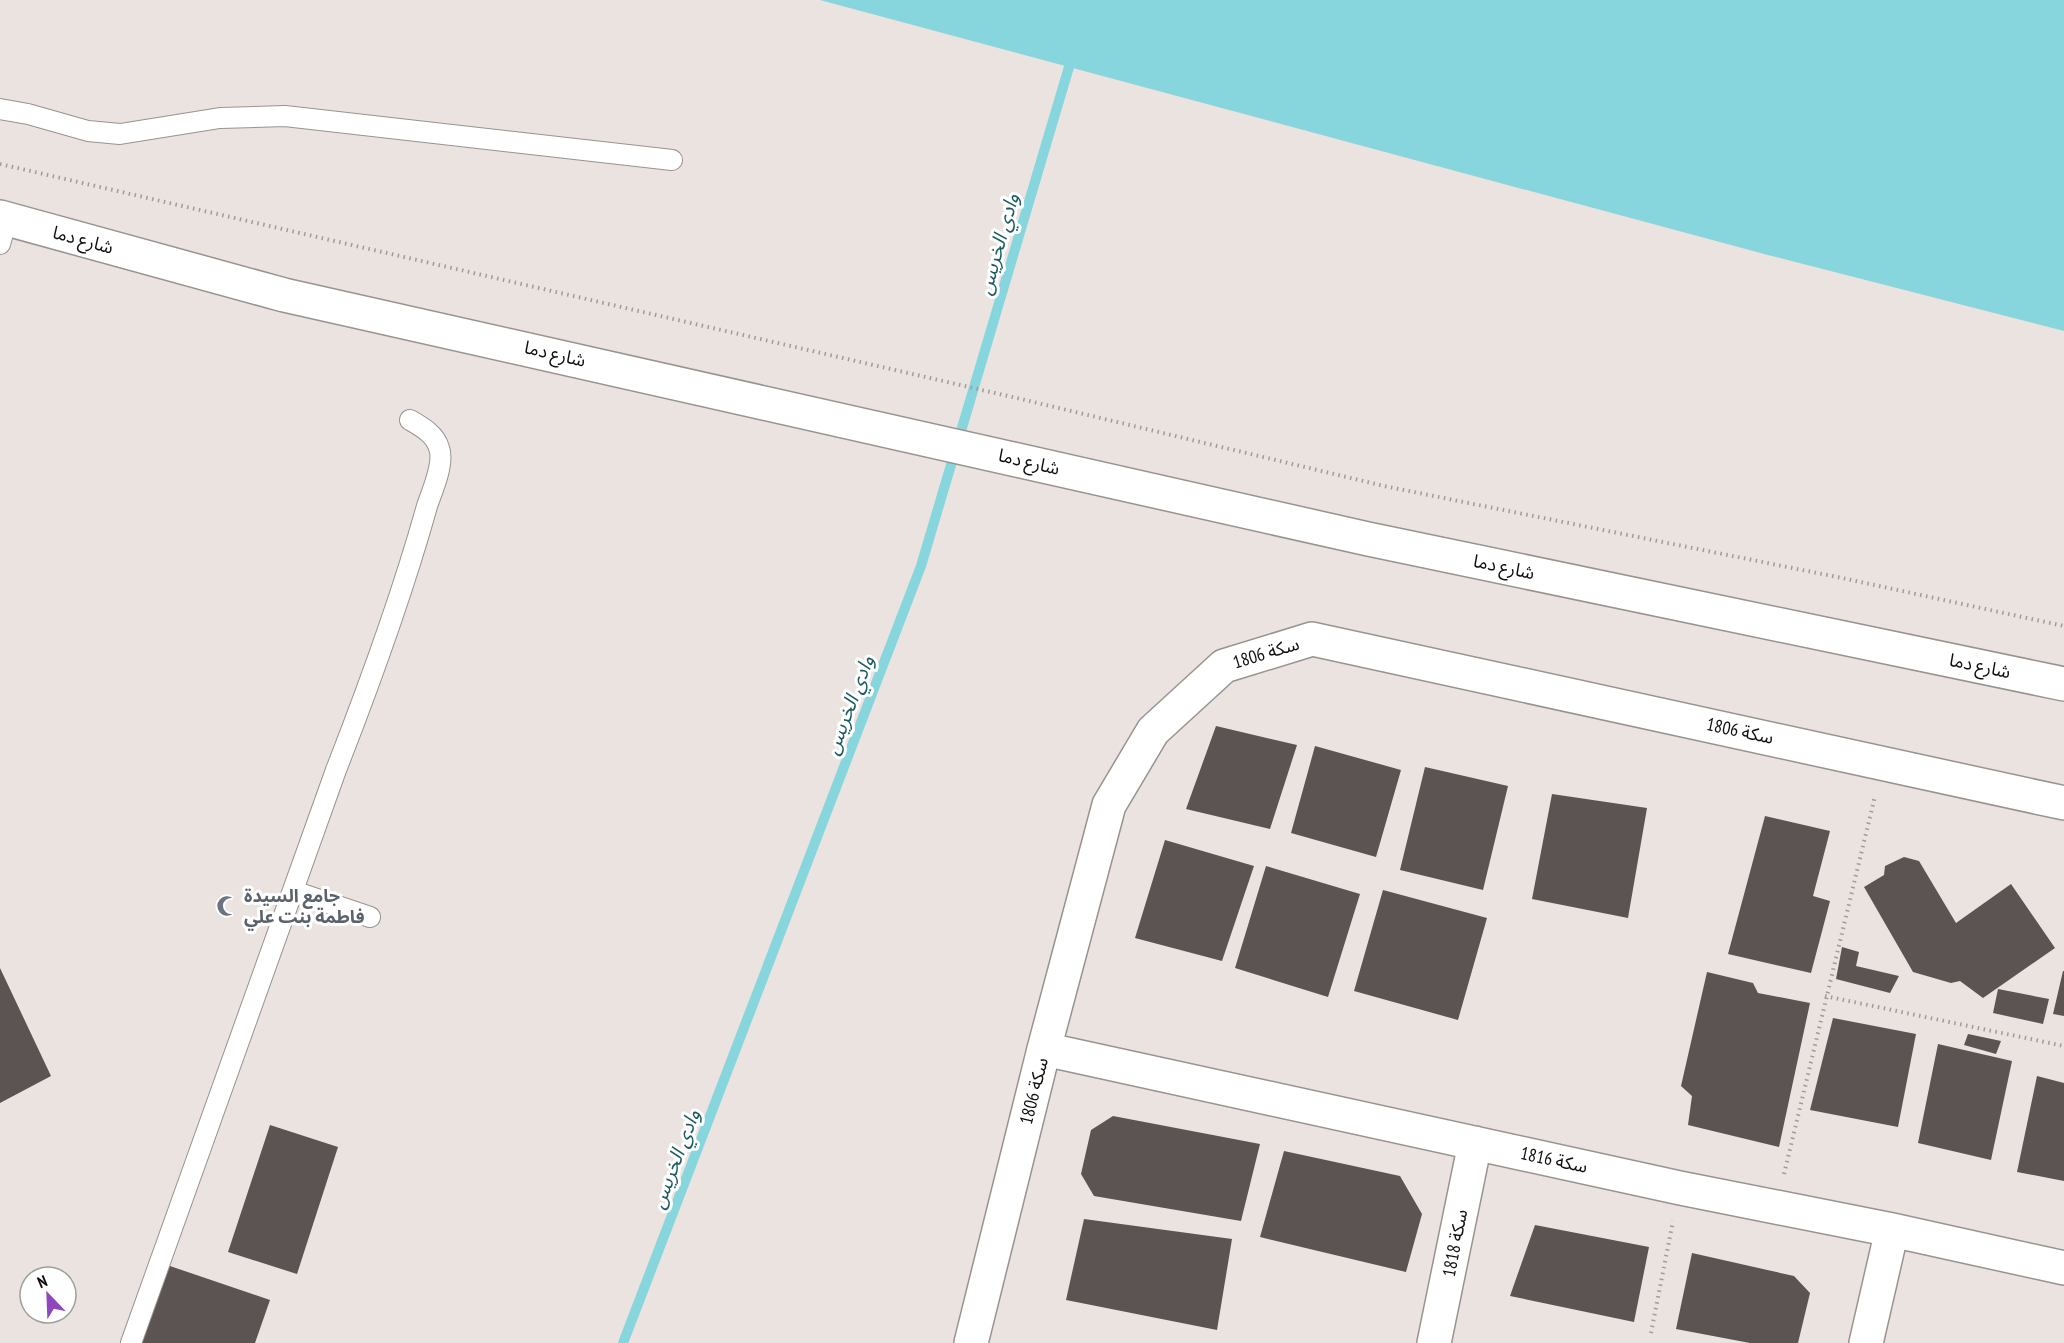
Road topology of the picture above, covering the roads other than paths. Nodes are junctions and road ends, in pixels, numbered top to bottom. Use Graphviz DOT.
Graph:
graph roads {
  1 [pos="0,109"];
  2 [pos="672,160"];
  3 [pos="2,227"];
  4 [pos="410,420"];
  5 [pos="2064,684"];
  6 [pos="2064,803"];
  7 [pos="293,891"];
  8 [pos="370,917"];
  9 [pos="1044,1049"];
  10 [pos="1475,1143"];
  11 [pos="1892,1230"];
  12 [pos="2064,1268"];
  13 [pos="132,1343"];
  14 [pos="971,1343"];
  15 [pos="1434,1343"];
  16 [pos="1866,1343"];
  1 -- 2 [label="lane"];
  3 -- 5 [label="street, شارع دما"];
  4 -- 7 [label="lane"];
  6 -- 9 [label="street, سكة 1806"];
  7 -- 8 [label="lane"];
  7 -- 13 [label="lane"];
  9 -- 10 [label="street, سكة 1816"];
  9 -- 14 [label="street, سكة 1806"];
  10 -- 11 [label="street, سكة 1816"];
  10 -- 15 [label="street, سكة 1818"];
  11 -- 12 [label="street, سكة 1816"];
  11 -- 16 [label="street"];
}
